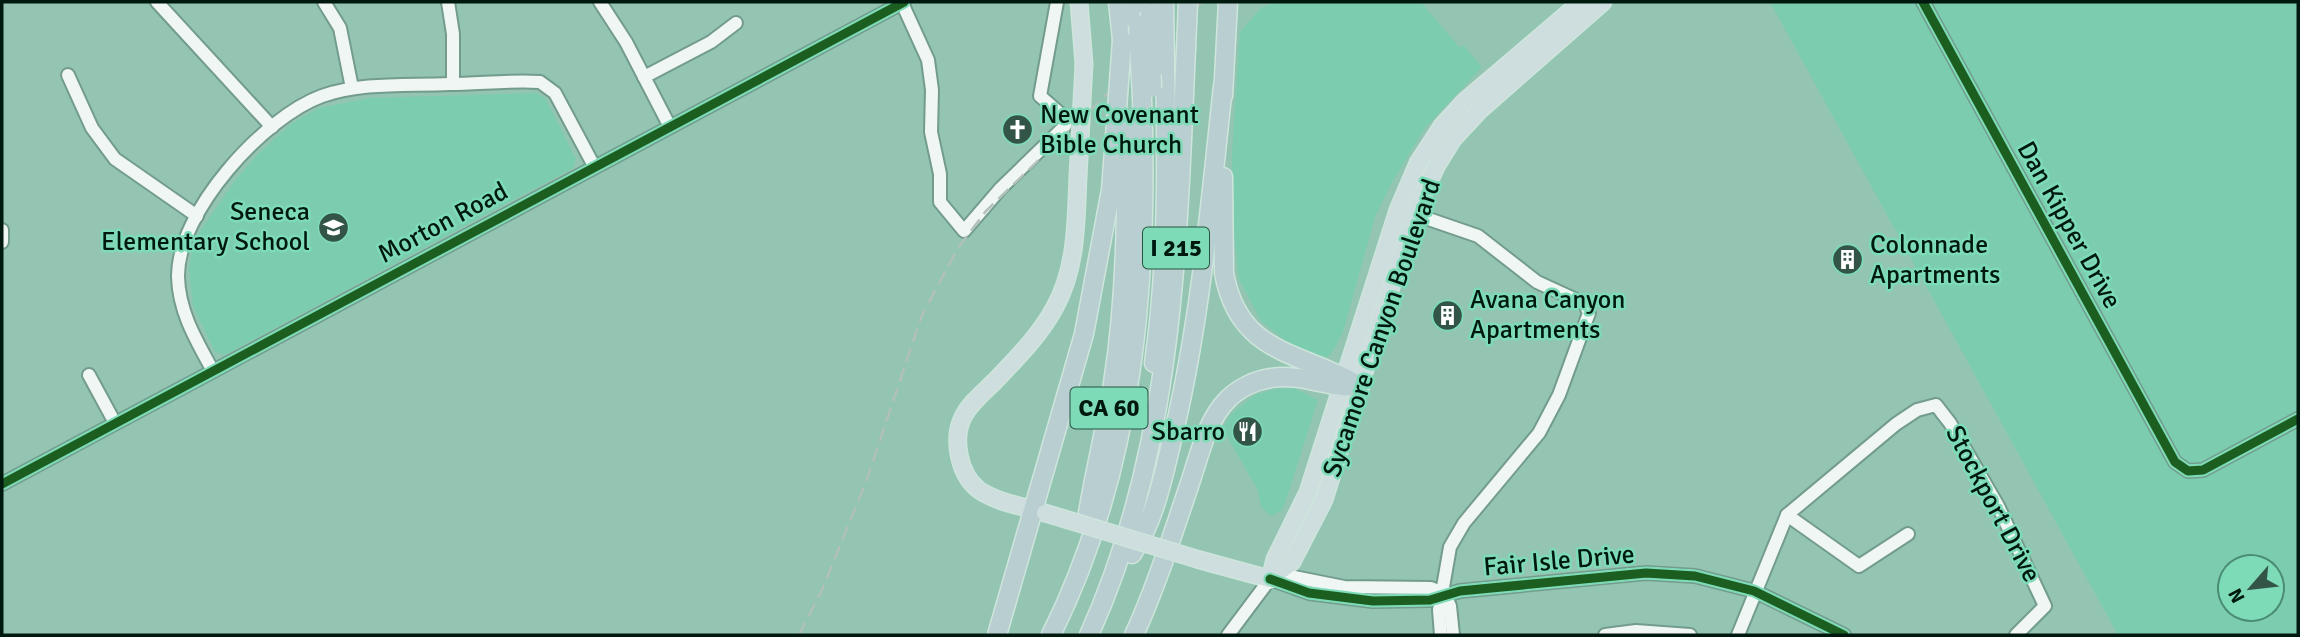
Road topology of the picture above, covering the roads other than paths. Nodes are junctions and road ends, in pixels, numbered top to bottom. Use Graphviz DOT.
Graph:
graph roads {
  1 [pos="157,2"];
  2 [pos="324,2"];
  3 [pos="448,2"];
  4 [pos="600,2"];
  5 [pos="903,2"];
  6 [pos="1057,2"];
  7 [pos="1079,2"];
  8 [pos="1118,2"];
  9 [pos="1188,2"];
  10 [pos="1228,2"];
  11 [pos="1581,2"];
  12 [pos="1603,2"];
  13 [pos="1923,2"];
  14 [pos="1147,9"];
  15 [pos="736,23"];
  16 [pos="68,75"];
  17 [pos="644,77"];
  18 [pos="453,84"];
  19 [pos="1223,86"];
  20 [pos="352,88"];
  21 [pos="1147,93"];
  22 [pos="1121,119"];
  23 [pos="669,125"];
  24 [pos="272,127"];
  25 [pos="594,166"];
  26 [pos="1414,215"];
  27 [pos="197,216"];
  28 [pos="2,230"];
  29 [pos="2,242"];
  30 [pos="213,371"];
  31 [pos="89,375"];
  32 [pos="1348,384"];
  33 [pos="2298,419"];
  34 [pos="115,423"];
  35 [pos="1151,446"];
  36 [pos="2,484"];
  37 [pos="1038,511"];
  38 [pos="1787,514"];
  39 [pos="1908,534"];
  40 [pos="1083,555"];
  41 [pos="1270,579"];
  42 [pos="1112,583"];
  43 [pos="1754,591"];
  44 [pos="1444,593"];
  45 [pos="1062,612"];
  46 [pos="997,635"];
  47 [pos="1051,635"];
  48 [pos="1089,635"];
  49 [pos="1134,635"];
  50 [pos="1228,635"];
  51 [pos="1441,635"];
  52 [pos="1453,635"];
  53 [pos="1605,635"];
  54 [pos="1690,635"];
  55 [pos="1738,635"];
  56 [pos="1844,635"];
  57 [pos="2016,635"];
  1 -- 24 [label="street"];
  2 -- 20 [label="street"];
  3 -- 18 [label="street"];
  4 -- 17 [label="street"];
  5 -- 6 [label="street"];
  5 -- 23 [label="street, Morton Road"];
  7 -- 37 [label="main road, Fair Isle Drive, bridge"];
  8 -- 22 [label="highway, bridge"];
  9 -- 35 [label="highway, I 215, bridge"];
  10 -- 19 [label="highway"];
  11 -- 32 [label="main road, Sycamore Canyon Boulevard"];
  12 -- 26 [label="main road, Sycamore Canyon Boulevard"];
  13 -- 33 [label="street, Dan Kipper Drive"];
  14 -- 21 [label="highway, I 215, bridge"];
  14 -- 35 [label="highway, bridge"];
  15 -- 17 [label="street"];
  16 -- 27 [label="street"];
  17 -- 23 [label="street"];
  18 -- 20 [label="street"];
  18 -- 25 [label="street"];
  19 -- 32 [label="highway"];
  19 -- 42 [label="highway"];
  20 -- 24 [label="street"];
  21 -- 40 [label="highway, I 215"];
  21 -- 45 [label="highway"];
  22 -- 37 [label="highway"];
  22 -- 40 [label="highway, CA 60"];
  23 -- 25 [label="street, Morton Road"];
  24 -- 27 [label="street"];
  25 -- 30 [label="street, Morton Road"];
  26 -- 32 [label="main road, Sycamore Canyon Boulevard"];
  26 -- 44 [label="street"];
  27 -- 30 [label="street"];
  28 -- 29 [label="street"];
  30 -- 34 [label="street, Morton Road"];
  31 -- 34 [label="street"];
  32 -- 41 [label="main road, Sycamore Canyon Boulevard"];
  32 -- 49 [label="highway"];
  34 -- 36 [label="street, Morton Road"];
  35 -- 42 [label="highway, I 215"];
  37 -- 41 [label="main road, Fair Isle Drive, bridge"];
  37 -- 46 [label="highway"];
  38 -- 39 [label="street"];
  38 -- 43 [label="street"];
  38 -- 57 [label="street, Stockport Drive"];
  40 -- 45 [label="highway, I 215"];
  41 -- 44 [label="street, Fair Isle Drive"];
  41 -- 50 [label="street, Sycamore Canyon Boulevard"];
  42 -- 48 [label="highway, I 215"];
  43 -- 44 [label="street, Fair Isle Drive"];
  43 -- 55 [label="street"];
  43 -- 56 [label="street, Fair Isle Drive"];
  44 -- 51 [label="street"];
  44 -- 52 [label="street"];
  45 -- 47 [label="highway, I 215"];
  53 -- 54 [label="street"];
}
